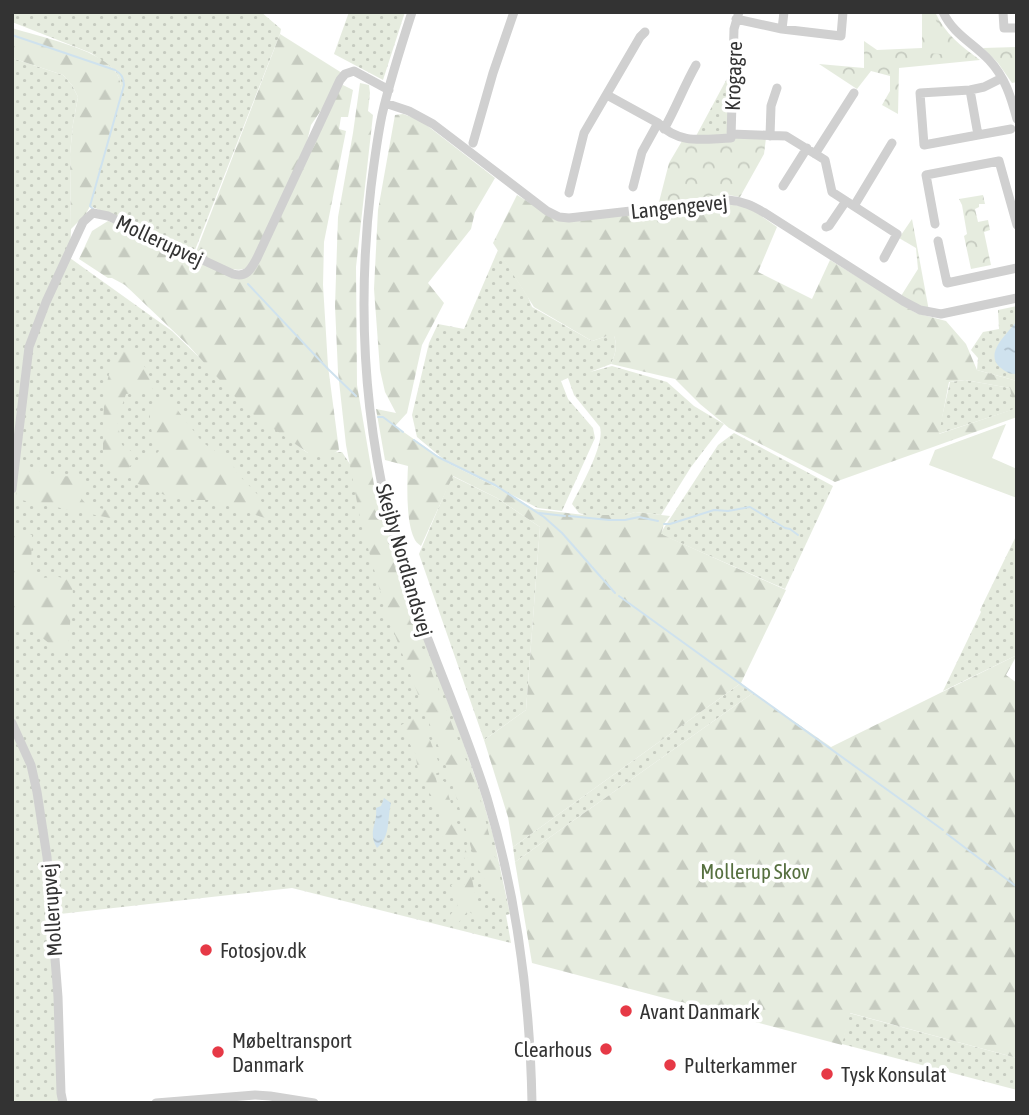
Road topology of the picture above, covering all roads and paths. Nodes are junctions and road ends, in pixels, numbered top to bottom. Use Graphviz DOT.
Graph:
graph roads {
  1 [pos="412,12"];
  2 [pos="514,12"];
  3 [pos="784,12"];
  4 [pos="843,12"];
  5 [pos="943,12"];
  6 [pos="1003,12"];
  7 [pos="737,15"];
  8 [pos="1017,28"];
  9 [pos="782,29"];
  10 [pos="645,33"];
  11 [pos="696,65"];
  12 [pos="1002,78"];
  13 [pos="777,88"];
  14 [pos="389,90"];
  15 [pos="970,90"];
  16 [pos="854,93"];
  17 [pos="607,95"];
  18 [pos="385,103"];
  19 [pos="1016,114"];
  20 [pos="661,126"];
  21 [pos="1011,129"];
  22 [pos="731,134"];
  23 [pos="770,135"];
  24 [pos="978,135"];
  25 [pos="473,143"];
  26 [pos="892,144"];
  27 [pos="811,151"];
  28 [pos="783,186"];
  29 [pos="633,187"];
  30 [pos="569,192"];
  31 [pos="850,204"];
  32 [pos="935,224"];
  33 [pos="826,227"];
  34 [pos="1017,227"];
  35 [pos="1017,235"];
  36 [pos="938,241"];
  37 [pos="884,258"];
  38 [pos="1017,268"];
  39 [pos="1017,298"];
  40 [pos="12,489"];
  41 [pos="12,723"];
  42 [pos="270,1099"];
  43 [pos="532,1102"];
  44 [pos="63,1103"];
  45 [pos="156,1103"];
  46 [pos="314,1103"];
  1 -- 14 [label="street, Skejby Nordlandsvej"];
  2 -- 25 [label="street"];
  3 -- 9 [label="street"];
  4 -- 9 [label="street, Krogagre"];
  5 -- 12 [label="street"];
  6 -- 8 [label="street"];
  7 -- 9 [label="street, Krogagre"];
  7 -- 22 [label="street, Krogagre"];
  10 -- 17 [label="street"];
  11 -- 20 [label="street, Krogagre"];
  12 -- 15 [label="street"];
  12 -- 19 [label="street"];
  13 -- 23 [label="street, Krogagre"];
  14 -- 18 [label="street, Skejby Nordlandsvej"];
  14 -- 40 [label="street, Mollerupvej"];
  15 -- 24 [label="street"];
  15 -- 24 [label="street"];
  16 -- 27 [label="street"];
  17 -- 20 [label="street, Krogagre"];
  17 -- 30 [label="street"];
  18 -- 39 [label="street, Langengevej"];
  18 -- 43 [label="street, Skejby Nordlandsvej"];
  20 -- 22 [label="street, Krogagre"];
  20 -- 29 [label="street, Krogagre"];
  21 -- 24 [label="street"];
  22 -- 23 [label="street, Krogagre"];
  23 -- 27 [label="street, Krogagre"];
  26 -- 31 [label="street"];
  27 -- 28 [label="street"];
  27 -- 31 [label="street"];
  31 -- 33 [label="street"];
  31 -- 37 [label="street"];
  32 -- 34 [label="street"];
  34 -- 35 [label="street"];
  36 -- 38 [label="street"];
  41 -- 44 [label="street, Mollerupvej"];
  42 -- 45 [label="street"];
  42 -- 46 [label="street"];
}
